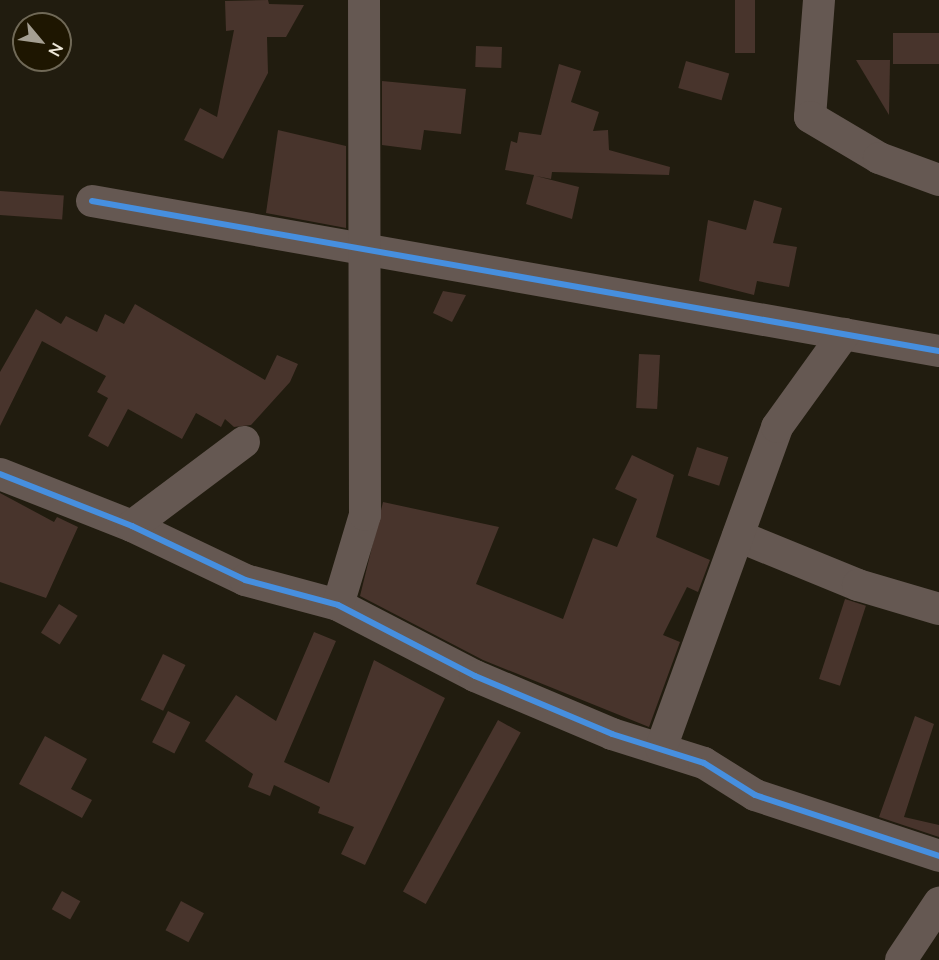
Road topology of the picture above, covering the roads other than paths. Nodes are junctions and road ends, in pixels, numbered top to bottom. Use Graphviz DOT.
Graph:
graph roads {
  1 [pos="364,0"];
  2 [pos="819,0"];
  3 [pos="939,180"];
  4 [pos="92,201"];
  5 [pos="366,246"];
  6 [pos="844,334"];
  7 [pos="939,351"];
  8 [pos="244,442"];
  9 [pos="0,474"];
  10 [pos="132,526"];
  11 [pos="738,536"];
  12 [pos="338,605"];
  13 [pos="939,609"];
  14 [pos="661,748"];
  15 [pos="939,855"];
  16 [pos="939,903"];
  17 [pos="901,960"];
  1 -- 5 [label="street"];
  2 -- 3 [label="street"];
  4 -- 5 [label="street"];
  5 -- 6 [label="street"];
  5 -- 12 [label="street"];
  6 -- 7 [label="street"];
  6 -- 11 [label="street"];
  8 -- 10 [label="street"];
  9 -- 10 [label="street"];
  10 -- 12 [label="street"];
  11 -- 13 [label="street"];
  11 -- 14 [label="street"];
  12 -- 14 [label="street"];
  14 -- 15 [label="street"];
  16 -- 17 [label="street"];
}
